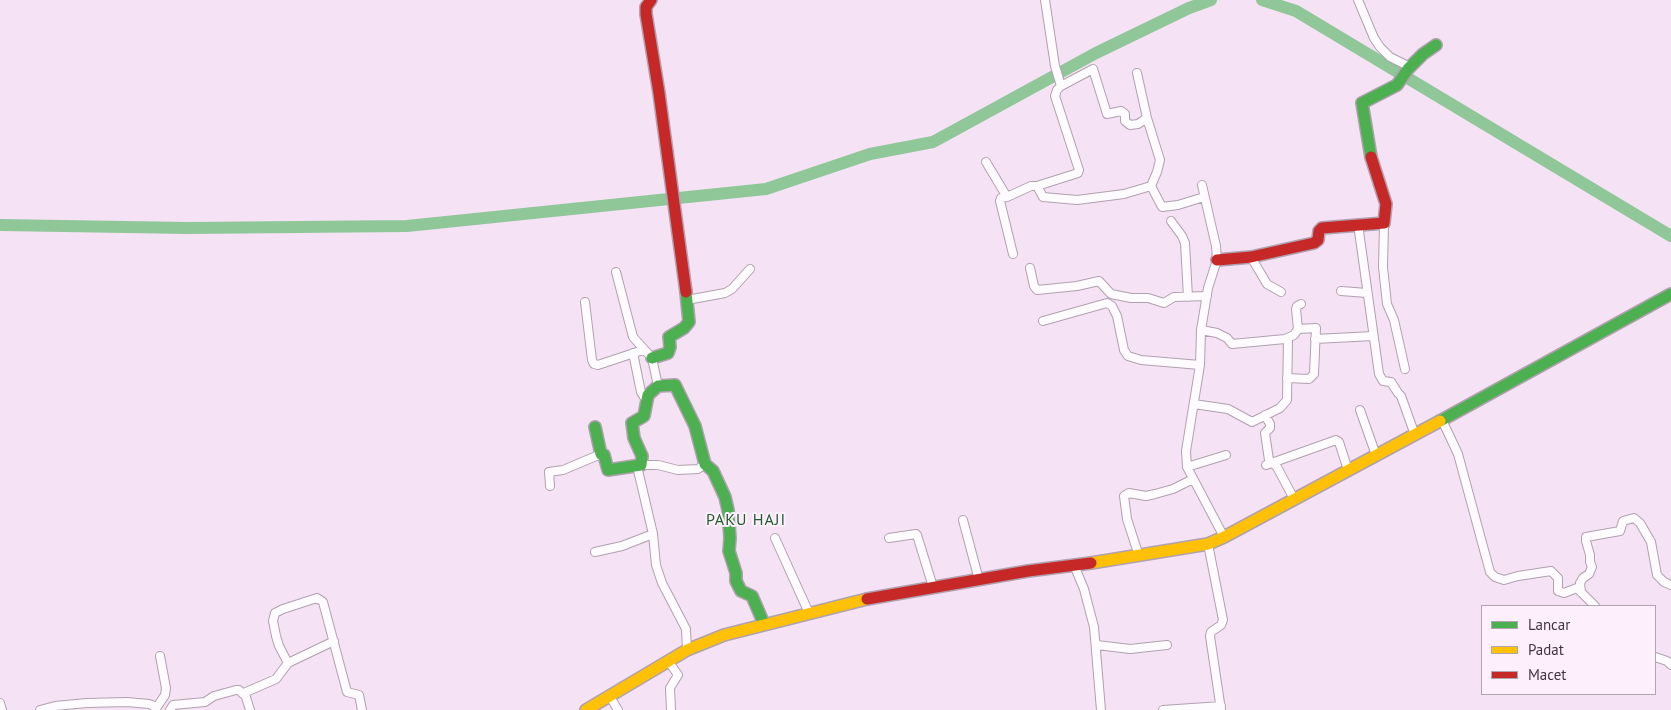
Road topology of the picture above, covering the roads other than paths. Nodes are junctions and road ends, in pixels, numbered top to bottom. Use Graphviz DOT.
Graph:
graph roads {
  1 [pos="650,0"];
  2 [pos="1045,0"];
  3 [pos="1358,0"];
  4 [pos="1436,45"];
  5 [pos="1409,68"];
  6 [pos="1137,74"];
  7 [pos="1060,84"];
  8 [pos="1147,118"];
  9 [pos="986,162"];
  10 [pos="1202,185"];
  11 [pos="1037,186"];
  12 [pos="1151,186"];
  13 [pos="1007,197"];
  14 [pos="1204,197"];
  15 [pos="1171,221"];
  16 [pos="1384,223"];
  17 [pos="1358,224"];
  18 [pos="1013,254"];
  19 [pos="1251,257"];
  20 [pos="1217,260"];
  21 [pos="1030,268"];
  22 [pos="750,269"];
  23 [pos="616,272"];
  24 [pos="1341,291"];
  25 [pos="1281,292"];
  26 [pos="1367,293"];
  27 [pos="1111,294"];
  28 [pos="1671,294"];
  29 [pos="1207,296"];
  30 [pos="1188,297"];
  31 [pos="687,300"];
  32 [pos="585,302"];
  33 [pos="1301,304"];
  34 [pos="1112,306"];
  35 [pos="1043,321"];
  36 [pos="1298,329"];
  37 [pos="1201,330"];
  38 [pos="1373,336"];
  39 [pos="1288,338"];
  40 [pos="1315,339"];
  41 [pos="644,350"];
  42 [pos="633,353"];
  43 [pos="652,358"];
  44 [pos="1200,365"];
  45 [pos="1405,369"];
  46 [pos="1287,378"];
  47 [pos="658,386"];
  48 [pos="646,400"];
  49 [pos="1194,404"];
  50 [pos="1360,410"];
  51 [pos="1265,416"];
  52 [pos="1442,420"];
  53 [pos="595,427"];
  54 [pos="1416,435"];
  55 [pos="601,454"];
  56 [pos="1226,455"];
  57 [pos="1376,455"];
  58 [pos="705,464"];
  59 [pos="1269,464"];
  60 [pos="639,466"];
  61 [pos="1187,467"];
  62 [pos="1348,470"];
  63 [pos="1194,479"];
  64 [pos="550,486"];
  65 [pos="1294,500"];
  66 [pos="963,520"];
  67 [pos="653,534"];
  68 [pos="1224,537"];
  69 [pos="775,538"];
  70 [pos="889,538"];
  71 [pos="1208,544"];
  72 [pos="595,552"];
  73 [pos="1140,556"];
  74 [pos="1074,565"];
  75 [pos="979,580"];
  76 [pos="1671,585"];
  77 [pos="933,587"];
  78 [pos="1581,592"];
  79 [pos="1594,605"];
  80 [pos="810,613"];
  81 [pos="764,624"];
  82 [pos="334,641"];
  83 [pos="1097,645"];
  84 [pos="1167,645"];
  85 [pos="687,650"];
  86 [pos="160,656"];
  87 [pos="1656,658"];
  88 [pos="669,662"];
  89 [pos="288,663"];
  90 [pos="1671,665"];
  91 [pos="245,694"];
  92 [pos="609,695"];
  93 [pos="0,703"];
  94 [pos="87,706"];
  95 [pos="1221,708"];
  96 [pos="156,709"];
  97 [pos="2,710"];
  98 [pos="40,710"];
  99 [pos="170,710"];
  100 [pos="250,710"];
  101 [pos="362,710"];
  102 [pos="586,710"];
  103 [pos="618,710"];
  104 [pos="672,710"];
  105 [pos="1101,710"];
  106 [pos="1163,710"];
  1 -- 31 [label="street"];
  2 -- 7 [label="street"];
  3 -- 5 [label="street"];
  4 -- 5 [label="street"];
  5 -- 16 [label="street"];
  6 -- 8 [label="street"];
  7 -- 8 [label="street"];
  7 -- 11 [label="street"];
  8 -- 12 [label="street"];
  9 -- 13 [label="street"];
  10 -- 14 [label="street"];
  11 -- 12 [label="street"];
  11 -- 13 [label="street"];
  12 -- 14 [label="street"];
  13 -- 18 [label="street"];
  14 -- 20 [label="street"];
  15 -- 30 [label="street"];
  16 -- 17 [label="street"];
  16 -- 45 [label="street"];
  17 -- 19 [label="street"];
  17 -- 26 [label="street"];
  19 -- 20 [label="street"];
  19 -- 25 [label="street"];
  20 -- 29 [label="street"];
  21 -- 27 [label="street"];
  22 -- 31 [label="street"];
  23 -- 41 [label="street"];
  24 -- 26 [label="street"];
  26 -- 38 [label="street"];
  27 -- 30 [label="street"];
  27 -- 34 [label="street"];
  28 -- 52 [label="street"];
  29 -- 30 [label="street"];
  29 -- 37 [label="street"];
  31 -- 43 [label="street"];
  32 -- 42 [label="street"];
  33 -- 36 [label="street"];
  34 -- 35 [label="street"];
  34 -- 44 [label="street"];
  36 -- 39 [label="street"];
  36 -- 40 [label="street"];
  37 -- 39 [label="street"];
  37 -- 44 [label="street"];
  38 -- 40 [label="street"];
  38 -- 54 [label="street"];
  39 -- 46 [label="street"];
  40 -- 46 [label="street"];
  41 -- 42 [label="street"];
  41 -- 43 [label="street"];
  42 -- 48 [label="street"];
  43 -- 47 [label="street"];
  44 -- 49 [label="street"];
  46 -- 51 [label="street"];
  47 -- 48 [label="street"];
  47 -- 58 [label="street"];
  48 -- 60 [label="street"];
  49 -- 51 [label="street"];
  49 -- 61 [label="street"];
  50 -- 57 [label="street"];
  51 -- 59 [label="street"];
  52 -- 54 [label="street"];
  52 -- 78 [label="street"];
  53 -- 55 [label="street"];
  54 -- 57 [label="street"];
  55 -- 60 [label="street"];
  55 -- 64 [label="street"];
  56 -- 61 [label="street"];
  57 -- 62 [label="street"];
  58 -- 60 [label="street"];
  58 -- 81 [label="street"];
  59 -- 62 [label="street"];
  59 -- 65 [label="street"];
  60 -- 67 [label="street"];
  61 -- 63 [label="street"];
  62 -- 65 [label="street"];
  63 -- 68 [label="street"];
  63 -- 73 [label="street"];
  65 -- 68 [label="street"];
  66 -- 75 [label="street"];
  67 -- 72 [label="street"];
  67 -- 85 [label="street"];
  68 -- 71 [label="street"];
  69 -- 80 [label="street"];
  70 -- 77 [label="street"];
  71 -- 73 [label="street"];
  71 -- 95 [label="street"];
  73 -- 74 [label="street"];
  74 -- 75 [label="street"];
  74 -- 83 [label="street"];
  75 -- 77 [label="street"];
  76 -- 78 [label="street"];
  77 -- 80 [label="street"];
  78 -- 79 [label="street"];
  80 -- 81 [label="street"];
  81 -- 85 [label="street"];
  82 -- 89 [label="street"];
  82 -- 89 [label="street"];
  82 -- 101 [label="street"];
  83 -- 84 [label="street"];
  83 -- 105 [label="street"];
  85 -- 88 [label="street"];
  86 -- 96 [label="street"];
  87 -- 90 [label="street"];
  88 -- 92 [label="street"];
  88 -- 104 [label="street"];
  89 -- 91 [label="street"];
  91 -- 99 [label="street"];
  91 -- 100 [label="street"];
  92 -- 102 [label="street"];
  92 -- 103 [label="street"];
  93 -- 97 [label="street"];
  94 -- 96 [label="street"];
  94 -- 98 [label="street"];
  95 -- 106 [label="street"];
}
